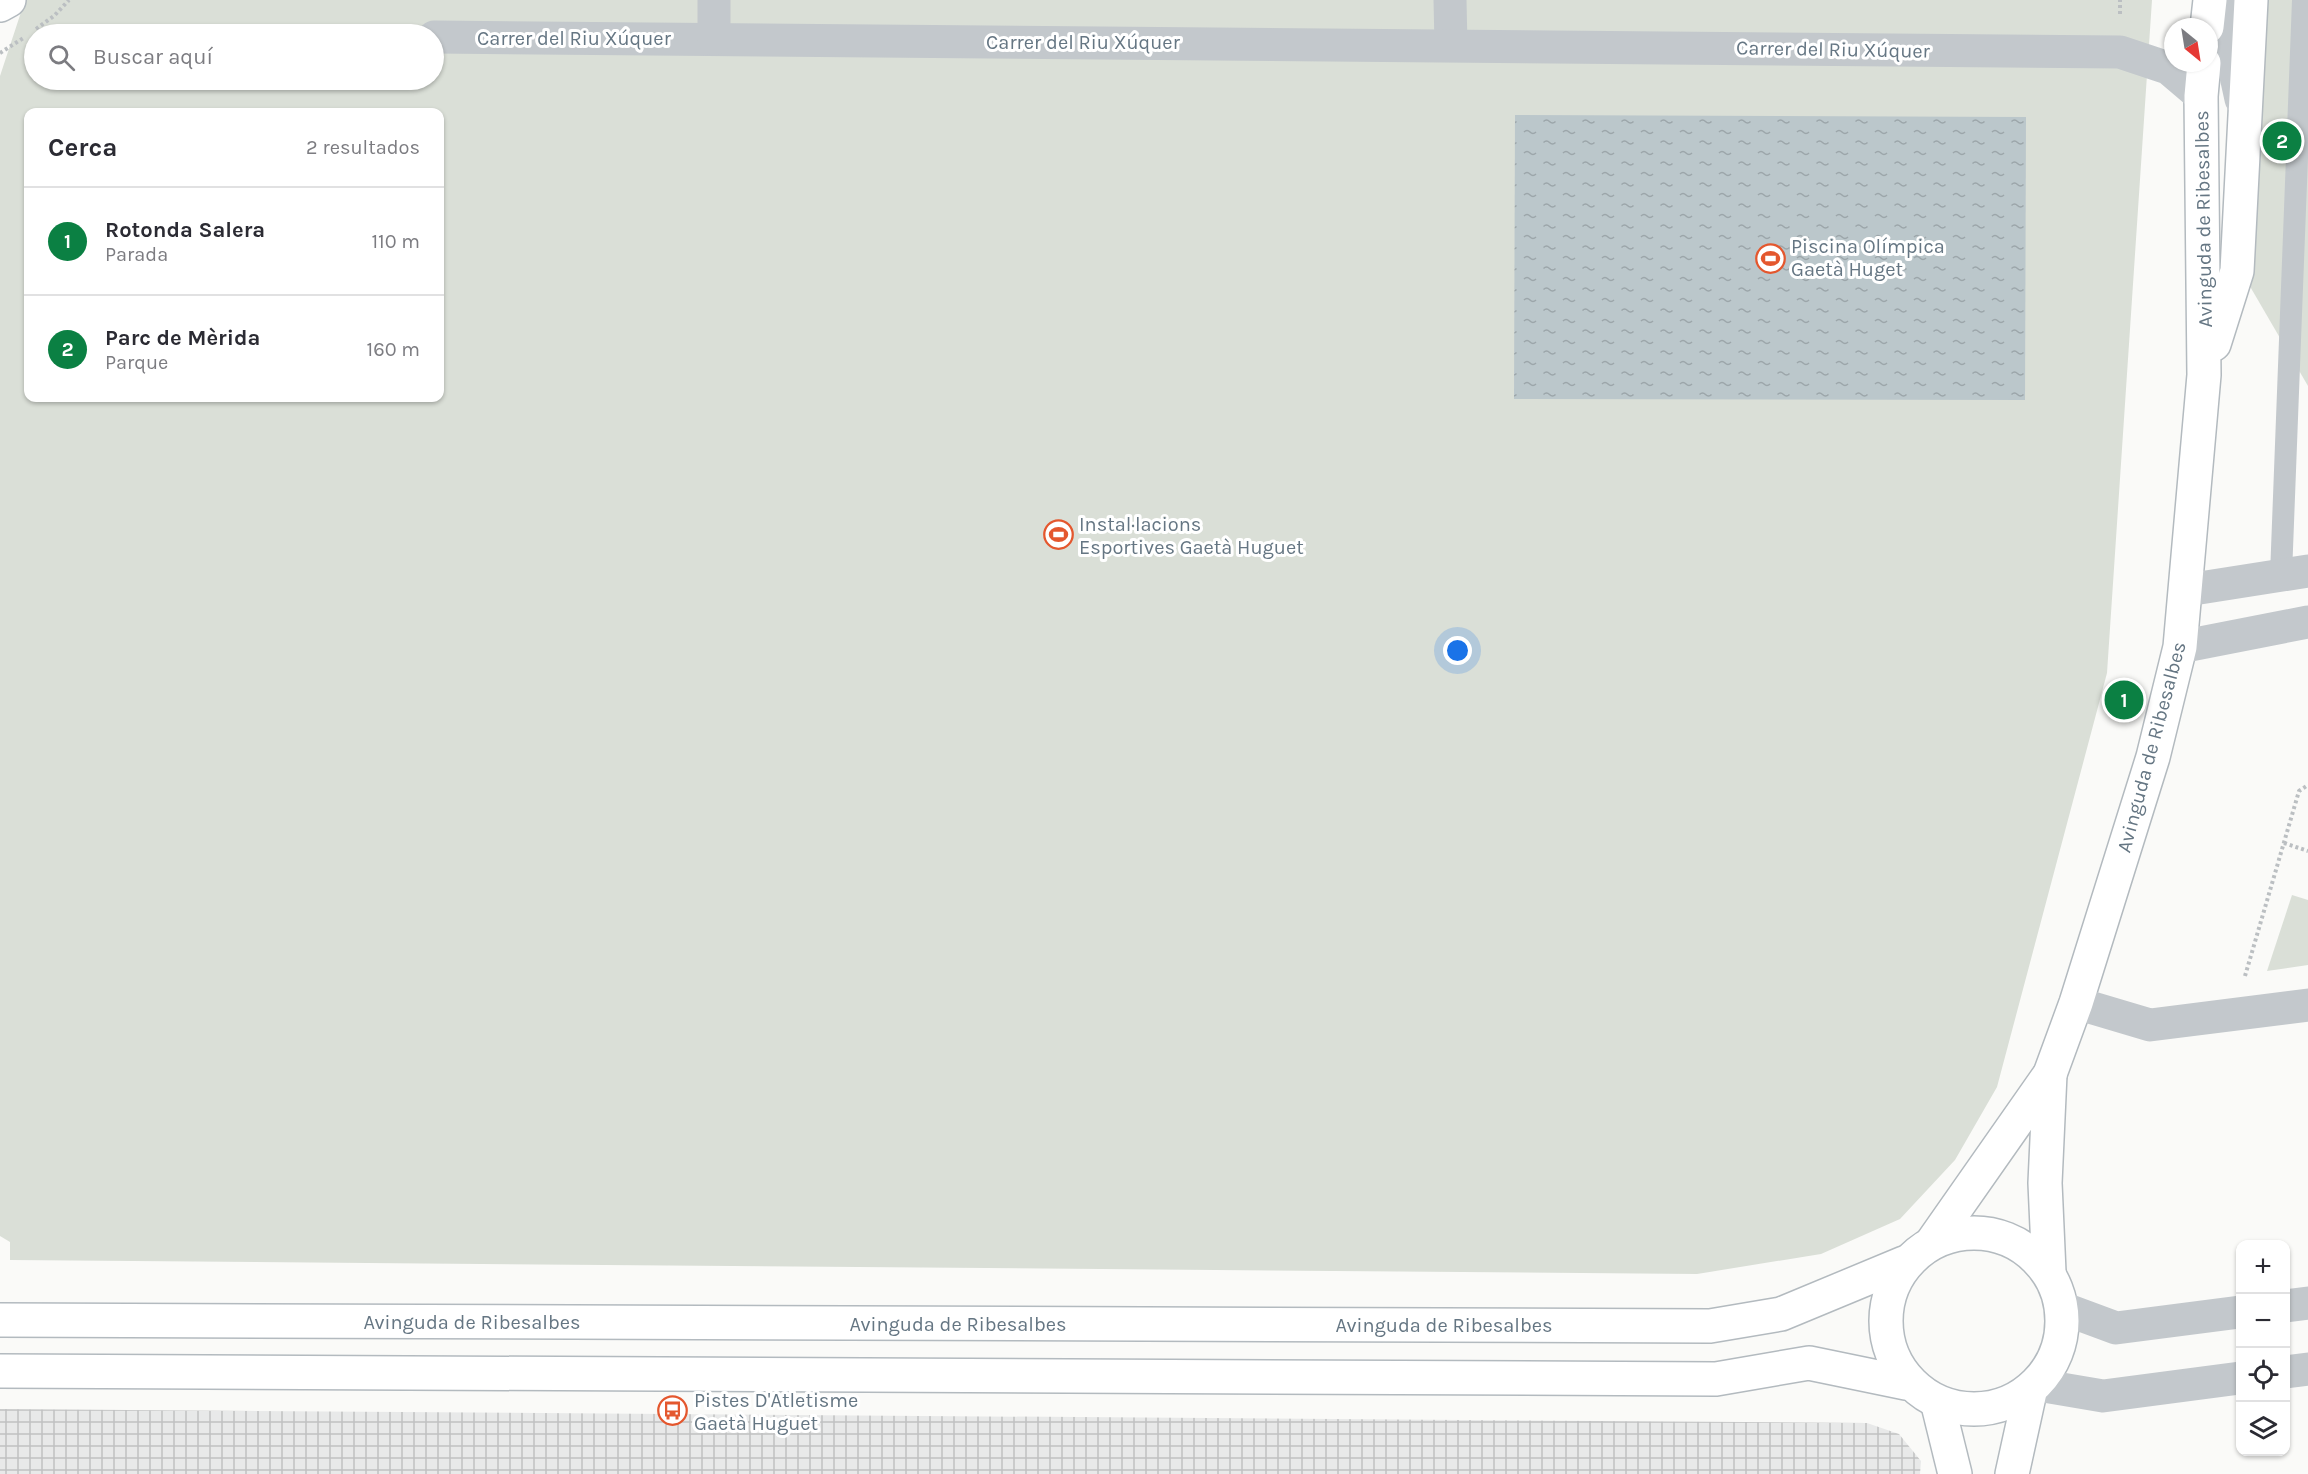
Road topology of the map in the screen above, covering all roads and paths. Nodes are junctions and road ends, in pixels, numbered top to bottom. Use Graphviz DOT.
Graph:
graph roads {
  1 [pos="9,0"];
  2 [pos="714,0"];
  3 [pos="1450,0"];
  4 [pos="2210,0"];
  5 [pos="2228,0"];
  6 [pos="2251,0"];
  7 [pos="2303,0"];
  8 [pos="0,5"];
  9 [pos="2208,18"];
  10 [pos="444,37"];
  11 [pos="714,39"];
  12 [pos="1451,45"];
  13 [pos="2203,72"];
  14 [pos="2201,96"];
  15 [pos="2245,116"];
  16 [pos="2204,375"];
  17 [pos="2294,573"];
  18 [pos="2187,590"];
  19 [pos="2308,622"];
  20 [pos="2180,647"];
  21 [pos="2308,785"];
  22 [pos="2284,843"];
  23 [pos="2308,851"];
  24 [pos="2076,1003"];
  25 [pos="2308,1005"];
  26 [pos="2234,1014"];
  27 [pos="2050,1074"];
  28 [pos="1933,1241"];
  29 [pos="1904,1263"];
  30 [pos="2049,1272"];
  31 [pos="2308,1303"];
  32 [pos="2290,1305"];
  33 [pos="2062,1308"];
  34 [pos="2236,1313"];
  35 [pos="0,1320"];
  36 [pos="2308,1369"];
  37 [pos="0,1371"];
  38 [pos="2290,1371"];
  39 [pos="2236,1379"];
  40 [pos="1906,1383"];
  41 [pos="2034,1388"];
  42 [pos="1938,1405"];
  43 [pos="1955,1474"];
  44 [pos="2012,1474"];
  1 -- 8 [label="street"];
  2 -- 11 [label="street"];
  3 -- 12 [label="street"];
  4 -- 9 [label="street"];
  5 -- 15 [label="street, Avinguda de Ribesalbes"];
  6 -- 15 [label="street, Avinguda de Ribesalbes"];
  7 -- 17 [label="lane"];
  10 -- 11 [label="street, Carrer del Riu Xúquer"];
  11 -- 12 [label="street, Carrer del Riu Xúquer"];
  12 -- 14 [label="street, Carrer del Riu Xúquer"];
  13 -- 14 [label="street, Avinguda de Ribesalbes"];
  14 -- 16 [label="street, Avinguda de Ribesalbes"];
  15 -- 16 [label="street, Avinguda de Ribesalbes"];
  16 -- 18 [label="street, Avinguda de Ribesalbes"];
  17 -- 18 [label="street"];
  18 -- 20 [label="street, Avinguda de Ribesalbes"];
  19 -- 20 [label="street"];
  20 -- 24 [label="street, Avinguda de Ribesalbes"];
  21 -- 22 [label="path"];
  22 -- 23 [label="path"];
  22 -- 26 [label="path"];
  24 -- 26 [label="street"];
  24 -- 27 [label="street, Avinguda de Ribesalbes"];
  25 -- 26 [label="street"];
  27 -- 28 [label="street, Avinguda de Ribesalbes"];
  27 -- 30 [label="street, Avinguda de Ribesalbes"];
  28 -- 29 [label="street"];
  28 -- 30 [label="street"];
  29 -- 35 [label="street, Avinguda de Ribesalbes"];
  29 -- 40 [label="street"];
  30 -- 33 [label="street"];
  31 -- 32 [label="street"];
  33 -- 34 [label="street"];
  33 -- 41 [label="street"];
  36 -- 38 [label="street"];
  37 -- 40 [label="street"];
  39 -- 41 [label="street"];
  40 -- 42 [label="street"];
  41 -- 42 [label="street"];
  41 -- 44 [label="street"];
  42 -- 43 [label="street"];
}
